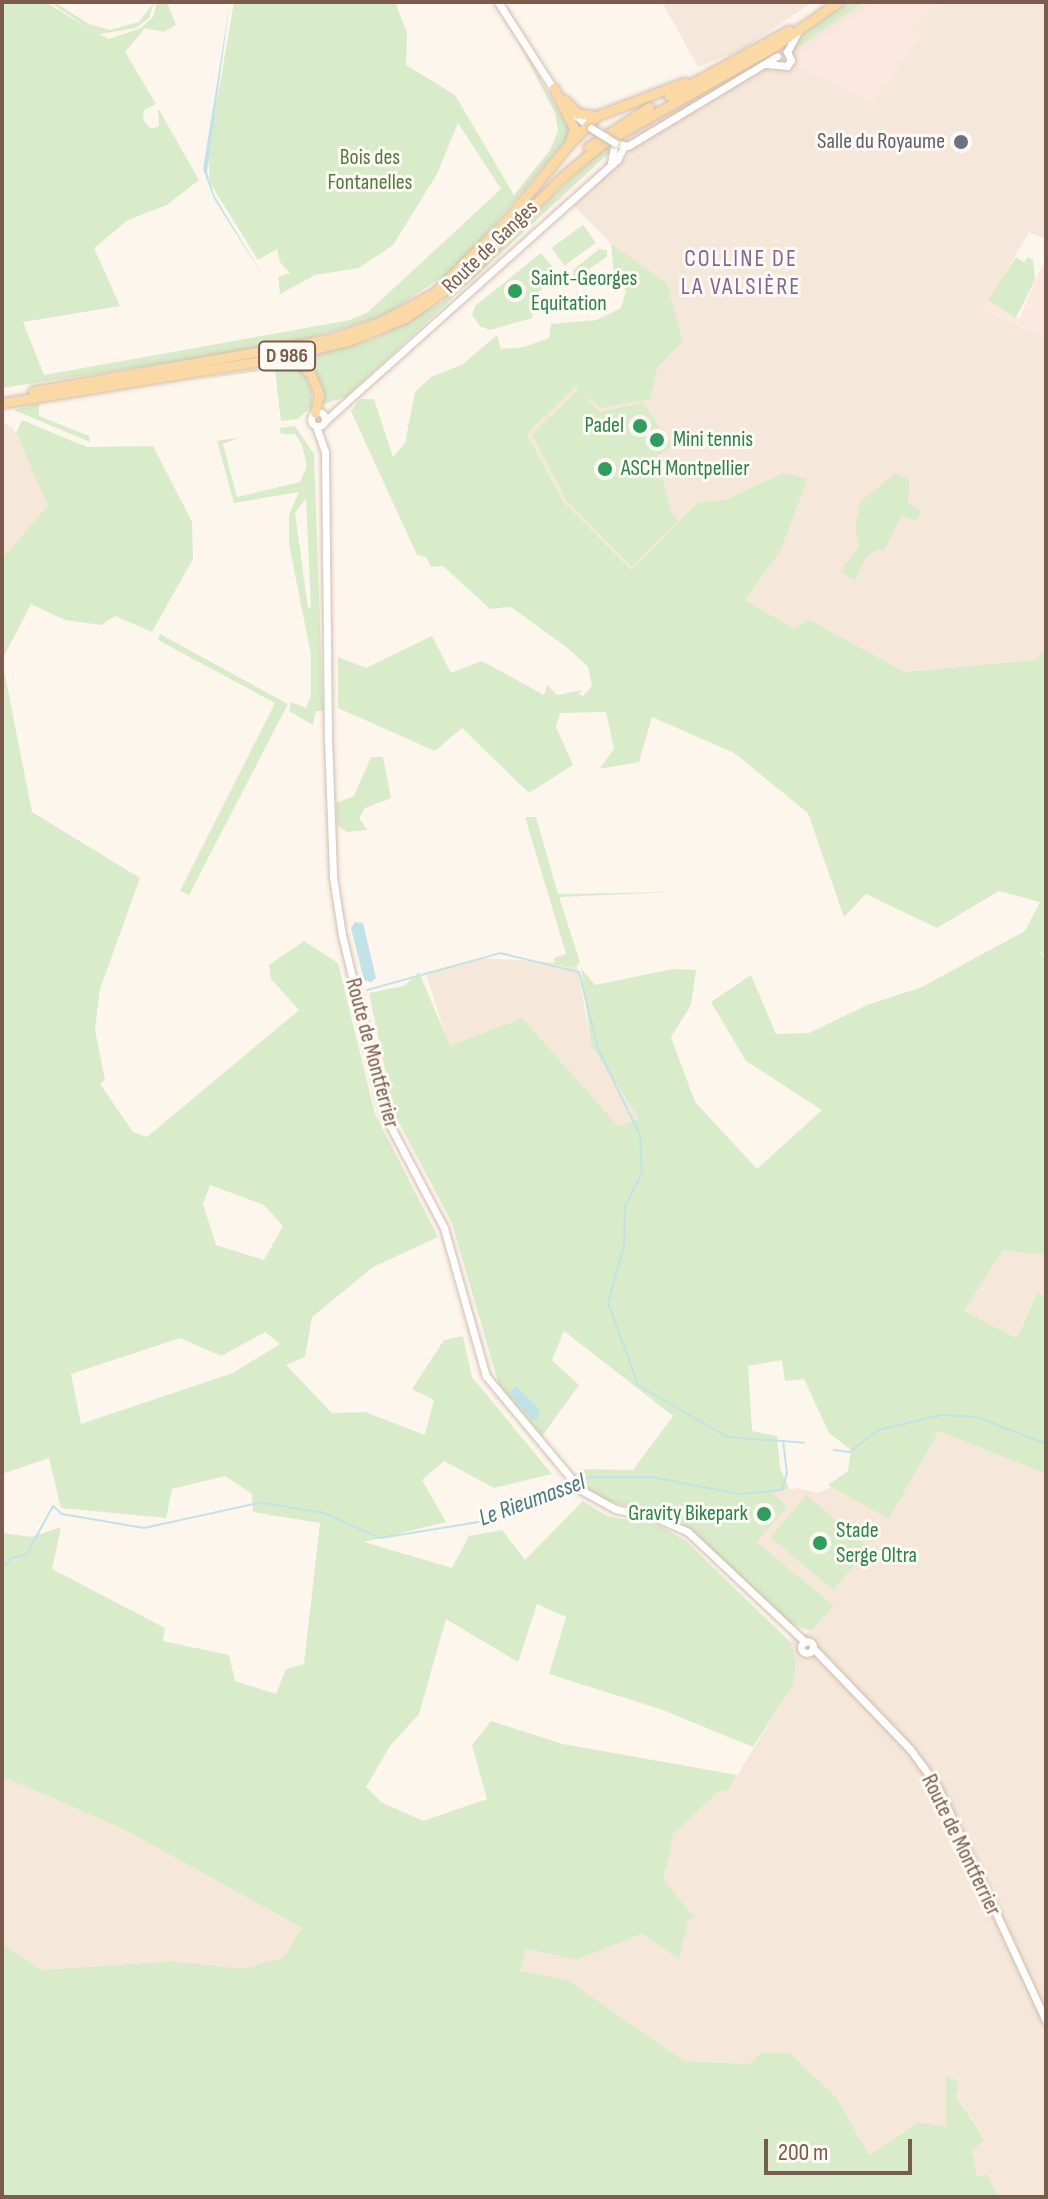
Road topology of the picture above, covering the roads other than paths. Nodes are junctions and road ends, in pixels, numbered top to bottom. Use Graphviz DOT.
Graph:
graph roads {
  1 [pos="498,2"];
  2 [pos="829,2"];
  3 [pos="838,2"];
  4 [pos="798,31"];
  5 [pos="787,52"];
  6 [pos="778,60"];
  7 [pos="707,75"];
  8 [pos="554,88"];
  9 [pos="596,116"];
  10 [pos="589,127"];
  11 [pos="569,144"];
  12 [pos="619,147"];
  13 [pos="435,292"];
  14 [pos="167,376"];
  15 [pos="2,400"];
  16 [pos="320,420"];
  17 [pos="1046,2021"];
  1 -- 8 [label="street"];
  2 -- 7 [label="main road, Route de Ganges / D 986"];
  3 -- 4 [label="main road, Route de Ganges / D 986"];
  4 -- 5 [label="street"];
  4 -- 14 [label="main road, Route de Ganges / D 986"];
  5 -- 6 [label="street"];
  5 -- 6 [label="street"];
  6 -- 12 [label="street"];
  7 -- 9 [label="main road, D 986"];
  7 -- 13 [label="main road, Route de Ganges / D 986"];
  8 -- 9 [label="main road"];
  8 -- 10 [label="street"];
  8 -- 11 [label="main road"];
  9 -- 10 [label="main road, D 986"];
  10 -- 11 [label="main road, D 986"];
  10 -- 12 [label="street, bridge"];
  11 -- 13 [label="main road, D 986"];
  12 -- 16 [label="street"];
  13 -- 15 [label="main road, Route de Ganges / D 986"];
  14 -- 15 [label="main road, Route de Ganges / D 986"];
  14 -- 16 [label="main road"];
  16 -- 17 [label="street, Route de Montferrier"];
}
